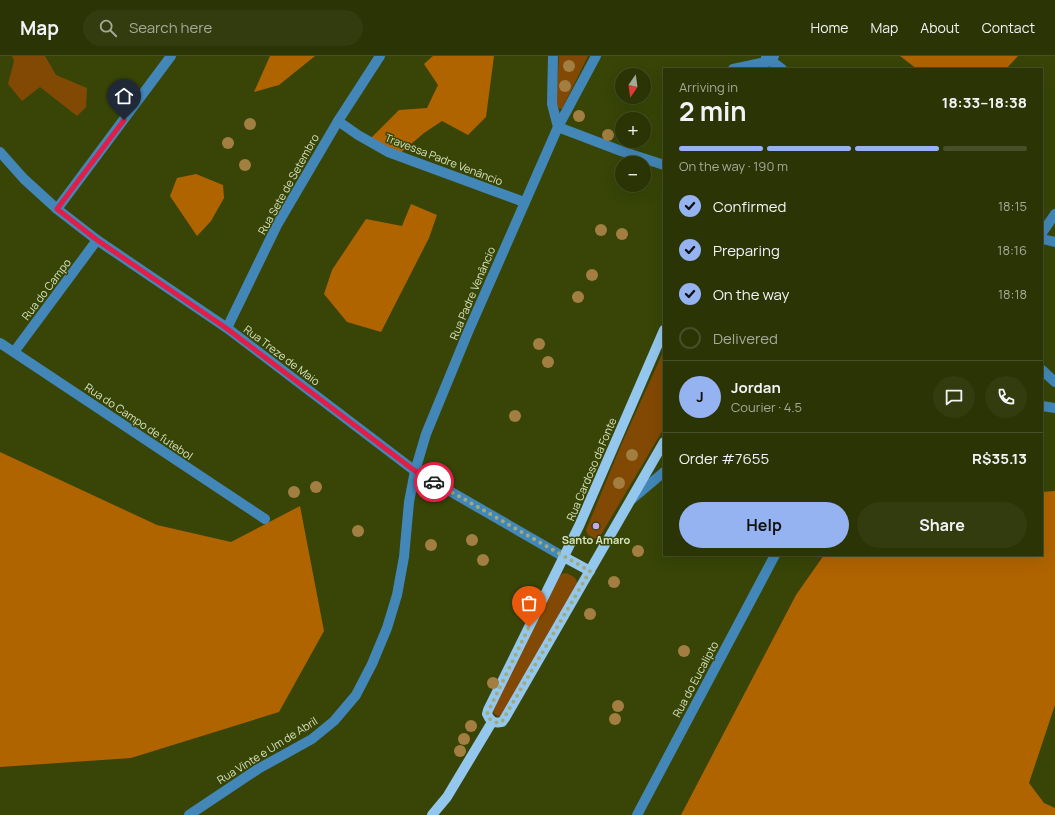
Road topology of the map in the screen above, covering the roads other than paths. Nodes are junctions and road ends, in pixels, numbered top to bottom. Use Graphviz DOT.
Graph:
graph roads {
  1 [pos="171,56"];
  2 [pos="380,56"];
  3 [pos="553,56"];
  4 [pos="596,56"];
  5 [pos="770,58"];
  6 [pos="736,68"];
  7 [pos="781,68"];
  8 [pos="338,121"];
  9 [pos="558,127"];
  10 [pos="0,152"];
  11 [pos="663,165"];
  12 [pos="524,202"];
  13 [pos="57,209"];
  14 [pos="1055,214"];
  15 [pos="1043,232"];
  16 [pos="1043,239"];
  17 [pos="97,240"];
  18 [pos="1055,242"];
  19 [pos="226,328"];
  20 [pos="663,332"];
  21 [pos="0,343"];
  22 [pos="14,352"];
  23 [pos="1043,371"];
  24 [pos="1055,382"];
  25 [pos="1043,406"];
  26 [pos="1055,408"];
  27 [pos="663,444"];
  28 [pos="415,471"];
  29 [pos="663,473"];
  30 [pos="629,502"];
  31 [pos="265,519"];
  32 [pos="774,556"];
  33 [pos="564,557"];
  34 [pos="590,571"];
  35 [pos="492,722"];
  36 [pos="189,815"];
  37 [pos="432,815"];
  38 [pos="637,815"];
  1 -- 13 [label="street"];
  2 -- 8 [label="street, Rua Sete de Setembro"];
  3 -- 9 [label="street"];
  4 -- 9 [label="street, Rua Padre Venâncio"];
  5 -- 6 [label="street"];
  5 -- 7 [label="street"];
  8 -- 12 [label="street, Travessa Padre Venâncio"];
  8 -- 19 [label="street, Rua Sete de Setembro"];
  9 -- 11 [label="street"];
  9 -- 12 [label="street, Rua Padre Venâncio"];
  10 -- 13 [label="street, Rua Treze de Maio"];
  12 -- 28 [label="street, Rua Padre Venâncio"];
  13 -- 17 [label="street, Rua Treze de Maio"];
  14 -- 15 [label="street"];
  16 -- 18 [label="street"];
  17 -- 19 [label="street, Rua Treze de Maio"];
  17 -- 22 [label="street, Rua do Campo"];
  19 -- 28 [label="street, Rua Treze de Maio"];
  20 -- 33 [label="main road, Rua Cardoso da Fonte"];
  21 -- 22 [label="street, Rua do Campo de futebol"];
  22 -- 31 [label="street, Rua do Campo de futebol"];
  23 -- 24 [label="street"];
  25 -- 26 [label="street"];
  27 -- 30 [label="main road"];
  28 -- 33 [label="street, Rua Treze de Maio"];
  28 -- 36 [label="street, Rua Vinte e Um de Abril"];
  29 -- 30 [label="street"];
  30 -- 34 [label="main road"];
  32 -- 38 [label="street, Rua do Eucalipto"];
  33 -- 34 [label="main road"];
  33 -- 35 [label="main road, Rua Cardoso da Fonte"];
  34 -- 35 [label="main road"];
  35 -- 37 [label="main road"];
}
